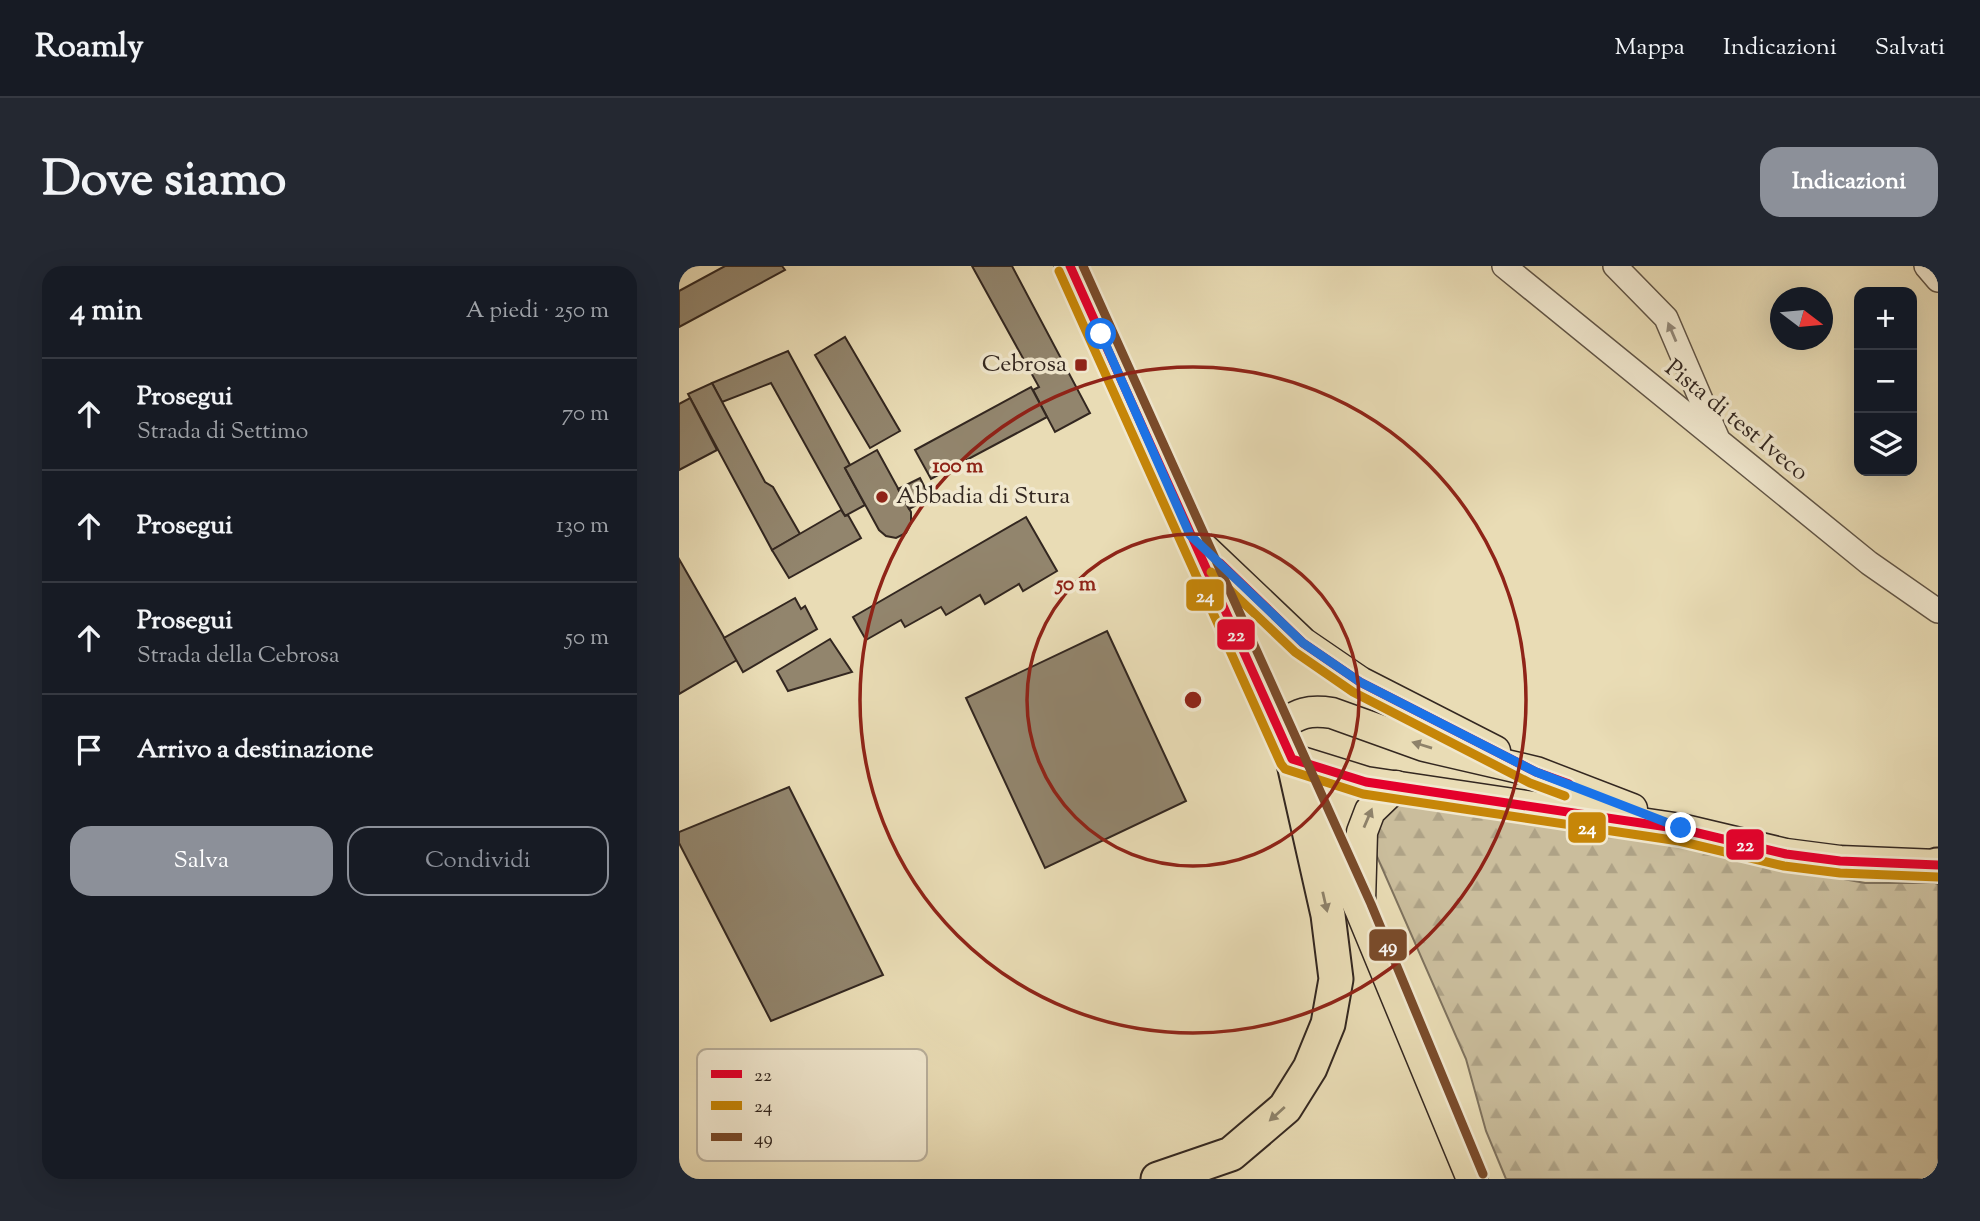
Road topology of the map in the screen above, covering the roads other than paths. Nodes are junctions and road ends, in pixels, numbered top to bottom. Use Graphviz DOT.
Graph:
graph roads {
  1 [pos="1070,266"];
  2 [pos="1504,266"];
  3 [pos="1615,266"];
  4 [pos="1926,266"];
  5 [pos="1938,280"];
  6 [pos="1718,440"];
  7 [pos="1190,535"];
  8 [pos="1938,611"];
  9 [pos="1278,726"];
  10 [pos="1293,762"];
  11 [pos="1536,772"];
  12 [pos="1396,786"];
  13 [pos="1681,828"];
  14 [pos="1937,865"];
  15 [pos="1360,909"];
  16 [pos="1158,1179"];
  17 [pos="1472,1179"];
  1 -- 7 [label="main road"];
  2 -- 6 [label="lane, Pista di test Iveco"];
  6 -- 3 [label="lane, one-way"];
  4 -- 5 [label="lane"];
  6 -- 8 [label="lane, Pista di test Iveco"];
  7 -- 9 [label="main road"];
  7 -- 11 [label="main road"];
  9 -- 10 [label="main road"];
  11 -- 9 [label="main road, one-way"];
  10 -- 12 [label="main road"];
  10 -- 15 [label="main road"];
  10 -- 16 [label="highway, one-way"];
  11 -- 13 [label="main road"];
  12 -- 13 [label="main road"];
  15 -- 12 [label="main road, one-way"];
  13 -- 14 [label="main road"];
  15 -- 17 [label="main road"];
}
